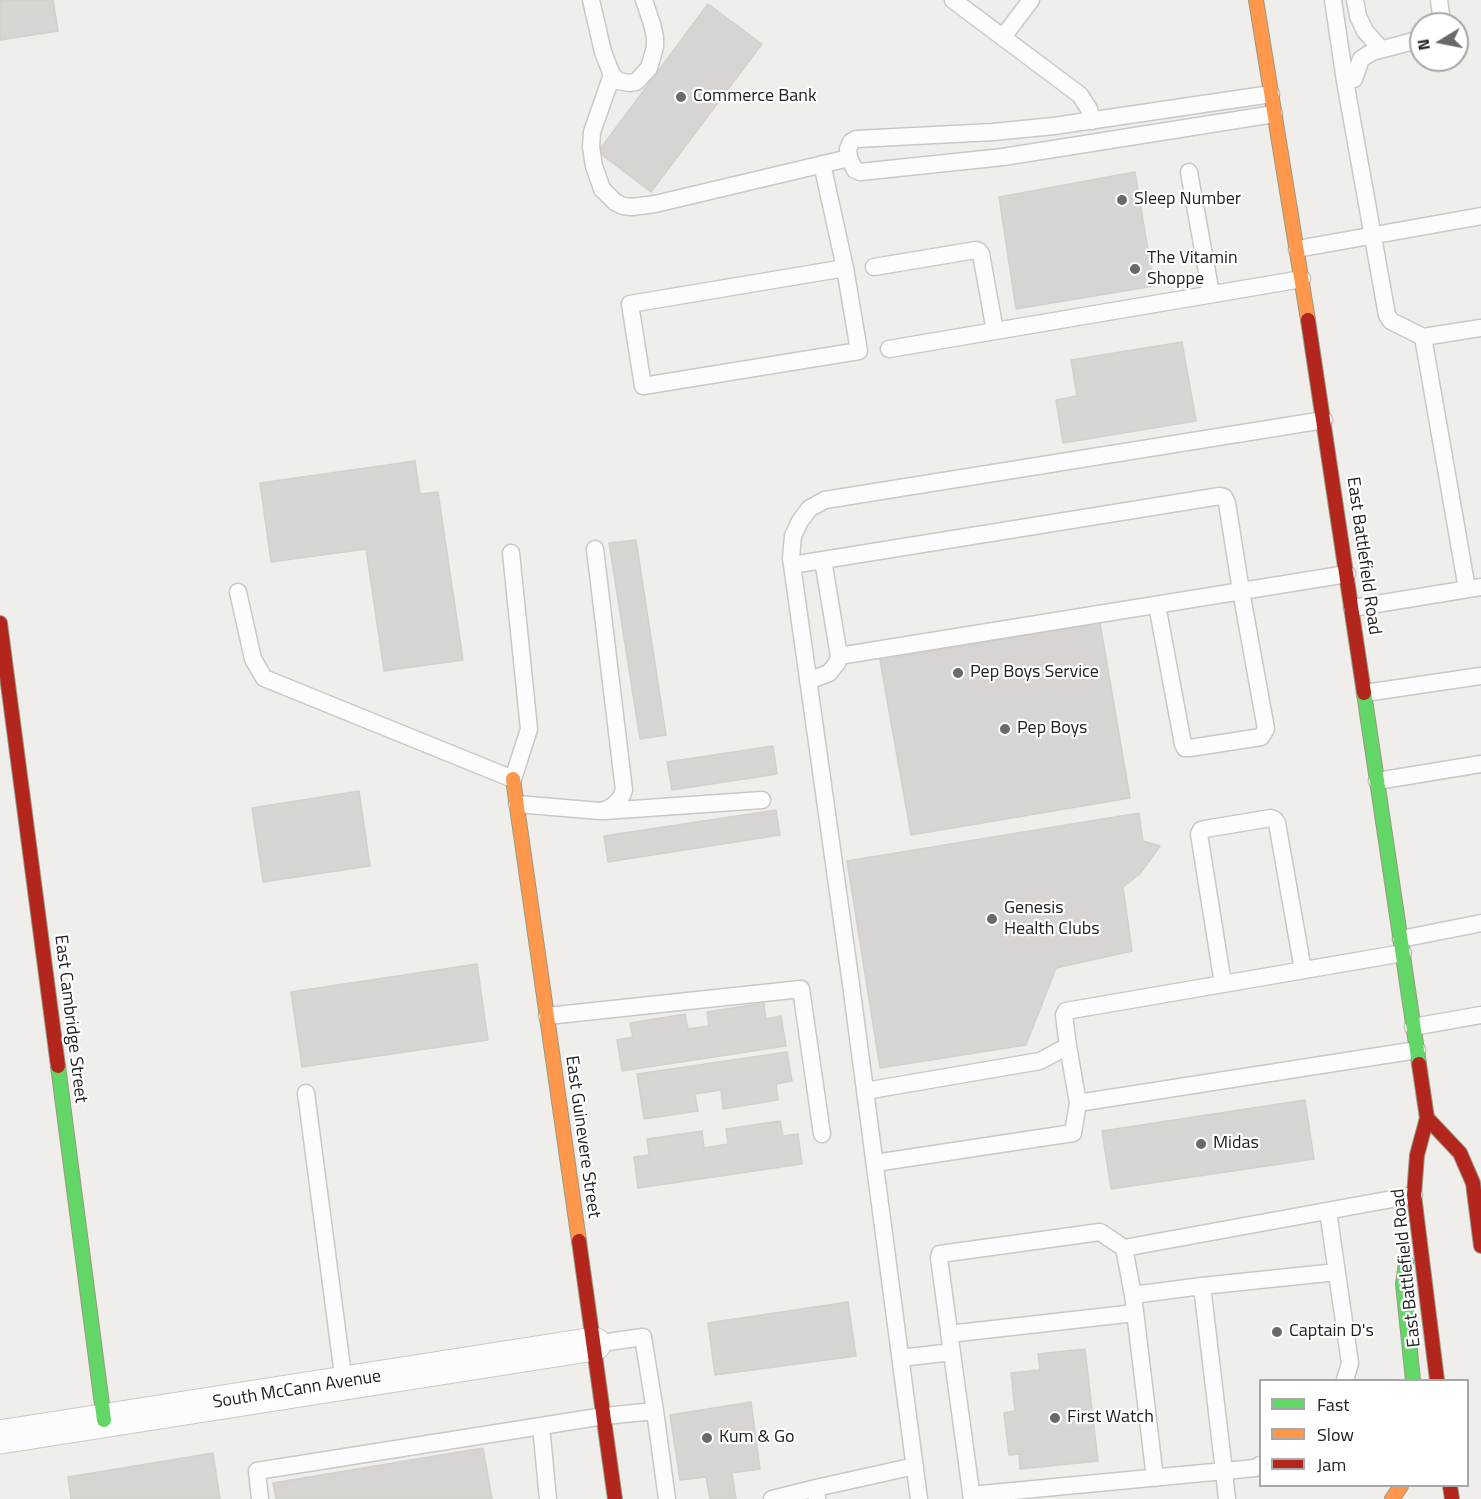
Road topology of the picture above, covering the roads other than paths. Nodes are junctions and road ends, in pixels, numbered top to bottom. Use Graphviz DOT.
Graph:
graph roads {
  1 [pos="591,0"];
  2 [pos="644,0"];
  3 [pos="953,0"];
  4 [pos="1031,0"];
  5 [pos="1256,0"];
  6 [pos="1333,0"];
  7 [pos="1355,0"];
  8 [pos="1003,37"];
  9 [pos="1409,42"];
  10 [pos="1381,50"];
  11 [pos="612,75"];
  12 [pos="1354,79"];
  13 [pos="1271,94"];
  14 [pos="1274,114"];
  15 [pos="1092,121"];
  16 [pos="849,158"];
  17 [pos="822,164"];
  18 [pos="1189,172"];
  19 [pos="1481,216"];
  20 [pos="1372,235"];
  21 [pos="1297,249"];
  22 [pos="874,267"];
  23 [pos="845,268"];
  24 [pos="1302,279"];
  25 [pos="1211,294"];
  26 [pos="1481,328"];
  27 [pos="995,331"];
  28 [pos="1424,337"];
  29 [pos="889,349"];
  30 [pos="1324,420"];
  31 [pos="595,549"];
  32 [pos="511,553"];
  33 [pos="823,561"];
  34 [pos="792,565"];
  35 [pos="1347,574"];
  36 [pos="1474,588"];
  37 [pos="1241,591"];
  38 [pos="238,592"];
  39 [pos="1157,604"];
  40 [pos="1352,608"];
  41 [pos="0,623"];
  42 [pos="839,656"];
  43 [pos="1481,676"];
  44 [pos="808,681"];
  45 [pos="1365,693"];
  46 [pos="1481,764"];
  47 [pos="513,780"];
  48 [pos="1377,781"];
  49 [pos="762,800"];
  50 [pos="517,804"];
  51 [pos="600,811"];
  52 [pos="1481,923"];
  53 [pos="1402,946"];
  54 [pos="1303,970"];
  55 [pos="1223,984"];
  56 [pos="1481,1015"];
  57 [pos="547,1016"];
  58 [pos="1413,1027"];
  59 [pos="1068,1046"];
  60 [pos="1417,1050"];
  61 [pos="865,1091"];
  62 [pos="306,1093"];
  63 [pos="1078,1103"];
  64 [pos="1427,1118"];
  65 [pos="822,1134"];
  66 [pos="875,1163"];
  67 [pos="1414,1195"];
  68 [pos="1328,1211"];
  69 [pos="1481,1246"];
  70 [pos="1124,1248"];
  71 [pos="1337,1272"];
  72 [pos="1202,1286"];
  73 [pos="1133,1295"];
  74 [pos="1135,1313"];
  75 [pos="949,1334"];
  76 [pos="594,1344"];
  77 [pos="952,1352"];
  78 [pos="900,1358"];
  79 [pos="1345,1379"];
  80 [pos="1413,1379"];
  81 [pos="1437,1379"];
  82 [pos="344,1383"];
  83 [pos="655,1411"];
  84 [pos="604,1416"];
  85 [pos="104,1420"];
  86 [pos="541,1426"];
  87 [pos="0,1437"];
  88 [pos="915,1466"];
  89 [pos="1259,1466"];
  90 [pos="1224,1472"];
  91 [pos="1155,1478"];
  92 [pos="816,1494"];
  93 [pos="972,1497"];
  94 [pos="260,1499"];
  95 [pos="548,1499"];
  96 [pos="615,1499"];
  97 [pos="668,1499"];
  98 [pos="772,1499"];
  99 [pos="919,1499"];
  100 [pos="1227,1499"];
  1 -- 11 [label="lane"];
  2 -- 11 [label="lane"];
  3 -- 8 [label="lane"];
  4 -- 8 [label="lane"];
  5 -- 13 [label="main road, East Battlefield Road"];
  6 -- 20 [label="lane"];
  7 -- 10 [label="lane"];
  8 -- 15 [label="lane"];
  9 -- 10 [label="lane"];
  10 -- 12 [label="lane"];
  11 -- 17 [label="lane"];
  13 -- 14 [label="main road, East Battlefield Road"];
  13 -- 15 [label="lane"];
  14 -- 16 [label="lane"];
  14 -- 21 [label="main road, East Battlefield Road"];
  15 -- 16 [label="lane"];
  16 -- 17 [label="lane"];
  17 -- 23 [label="lane"];
  18 -- 25 [label="lane"];
  19 -- 20 [label="lane"];
  20 -- 21 [label="lane"];
  20 -- 28 [label="lane"];
  21 -- 24 [label="main road, East Battlefield Road"];
  22 -- 27 [label="lane"];
  23 -- 23 [label="lane"];
  24 -- 25 [label="lane"];
  24 -- 30 [label="main road, East Battlefield Road"];
  25 -- 27 [label="lane"];
  26 -- 28 [label="lane"];
  27 -- 29 [label="lane"];
  28 -- 36 [label="lane"];
  30 -- 34 [label="lane"];
  30 -- 35 [label="main road, East Battlefield Road"];
  31 -- 51 [label="lane"];
  32 -- 47 [label="lane"];
  33 -- 34 [label="lane"];
  33 -- 37 [label="lane"];
  33 -- 42 [label="lane"];
  34 -- 44 [label="lane"];
  35 -- 37 [label="lane"];
  35 -- 40 [label="main road, East Battlefield Road"];
  36 -- 40 [label="lane"];
  37 -- 39 [label="lane"];
  37 -- 39 [label="lane"];
  38 -- 47 [label="lane"];
  39 -- 42 [label="lane"];
  40 -- 45 [label="main road, East Battlefield Road"];
  41 -- 85 [label="main road, East Cambridge Street"];
  42 -- 44 [label="lane"];
  43 -- 45 [label="lane"];
  44 -- 61 [label="lane"];
  45 -- 48 [label="main road, East Battlefield Road"];
  46 -- 48 [label="lane"];
  47 -- 50 [label="main road, East Guinevere Street"];
  48 -- 53 [label="main road, East Battlefield Road"];
  49 -- 51 [label="lane"];
  50 -- 51 [label="lane"];
  50 -- 57 [label="main road, East Guinevere Street"];
  52 -- 53 [label="lane"];
  53 -- 54 [label="lane"];
  53 -- 58 [label="main road, East Battlefield Road"];
  54 -- 55 [label="lane"];
  54 -- 55 [label="lane"];
  55 -- 59 [label="lane"];
  56 -- 58 [label="lane"];
  57 -- 65 [label="lane"];
  57 -- 76 [label="main road, East Guinevere Street"];
  58 -- 60 [label="main road, East Battlefield Road"];
  59 -- 61 [label="lane"];
  59 -- 63 [label="lane"];
  60 -- 63 [label="lane"];
  60 -- 64 [label="main road, East Battlefield Road"];
  61 -- 66 [label="lane"];
  62 -- 82 [label="lane"];
  63 -- 66 [label="lane"];
  64 -- 67 [label="main road, East Battlefield Road"];
  64 -- 69 [label="main road"];
  66 -- 78 [label="lane"];
  67 -- 68 [label="lane"];
  67 -- 80 [label="main road"];
  67 -- 81 [label="main road, East Battlefield Road"];
  68 -- 70 [label="lane"];
  68 -- 71 [label="lane"];
  70 -- 73 [label="lane"];
  70 -- 75 [label="lane"];
  71 -- 72 [label="lane"];
  71 -- 79 [label="lane"];
  72 -- 73 [label="lane"];
  72 -- 90 [label="lane"];
  73 -- 74 [label="lane"];
  74 -- 75 [label="lane"];
  74 -- 91 [label="lane"];
  75 -- 77 [label="lane"];
  76 -- 82 [label="street, South McCann Avenue"];
  76 -- 83 [label="lane"];
  76 -- 84 [label="main road, East Guinevere Street"];
  77 -- 78 [label="lane"];
  77 -- 93 [label="lane"];
  78 -- 88 [label="lane"];
  82 -- 85 [label="street, South McCann Avenue"];
  83 -- 84 [label="lane"];
  83 -- 97 [label="lane"];
  84 -- 86 [label="lane"];
  84 -- 96 [label="main road, East Guinevere Street"];
  85 -- 87 [label="street, South McCann Avenue"];
  86 -- 94 [label="lane"];
  86 -- 95 [label="lane"];
  88 -- 92 [label="lane"];
  88 -- 99 [label="lane"];
  89 -- 90 [label="lane"];
  90 -- 91 [label="lane"];
  90 -- 100 [label="lane"];
  91 -- 93 [label="lane"];
  92 -- 98 [label="lane"];
}
